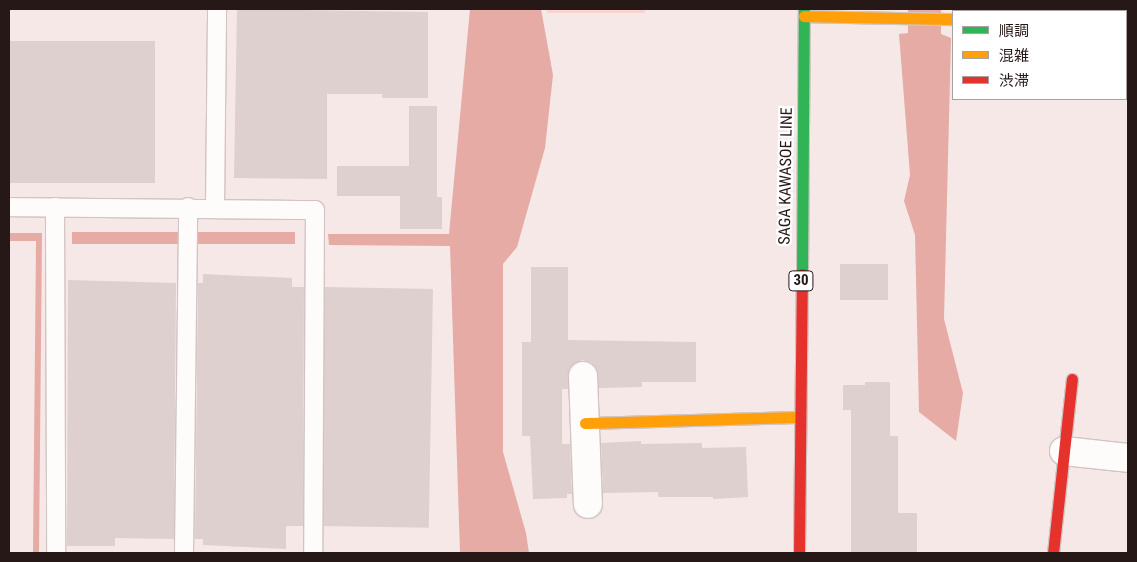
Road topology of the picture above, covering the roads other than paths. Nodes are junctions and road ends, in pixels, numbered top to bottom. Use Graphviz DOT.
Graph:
graph roads {
  1 [pos="217,9"];
  2 [pos="804,12"];
  3 [pos="952,19"];
  4 [pos="9,207"];
  5 [pos="55,207"];
  6 [pos="188,207"];
  7 [pos="215,207"];
  8 [pos="583,376"];
  9 [pos="1072,380"];
  10 [pos="800,418"];
  11 [pos="585,423"];
  12 [pos="1064,451"];
  13 [pos="1128,458"];
  14 [pos="588,504"];
  15 [pos="56,553"];
  16 [pos="184,553"];
  17 [pos="312,553"];
  18 [pos="799,553"];
  19 [pos="1053,553"];
  1 -- 7 [label="lane"];
  2 -- 3 [label="street"];
  2 -- 10 [label="street, SAGA KAWASOE LINE / 30"];
  4 -- 5 [label="lane"];
  5 -- 6 [label="lane"];
  5 -- 15 [label="lane"];
  6 -- 7 [label="lane"];
  6 -- 16 [label="lane"];
  7 -- 17 [label="lane"];
  8 -- 11 [label="street"];
  9 -- 12 [label="street"];
  10 -- 11 [label="street"];
  10 -- 18 [label="street, SAGA KAWASOE LINE / 30"];
  11 -- 14 [label="street"];
  12 -- 13 [label="street"];
  12 -- 19 [label="street"];
}
